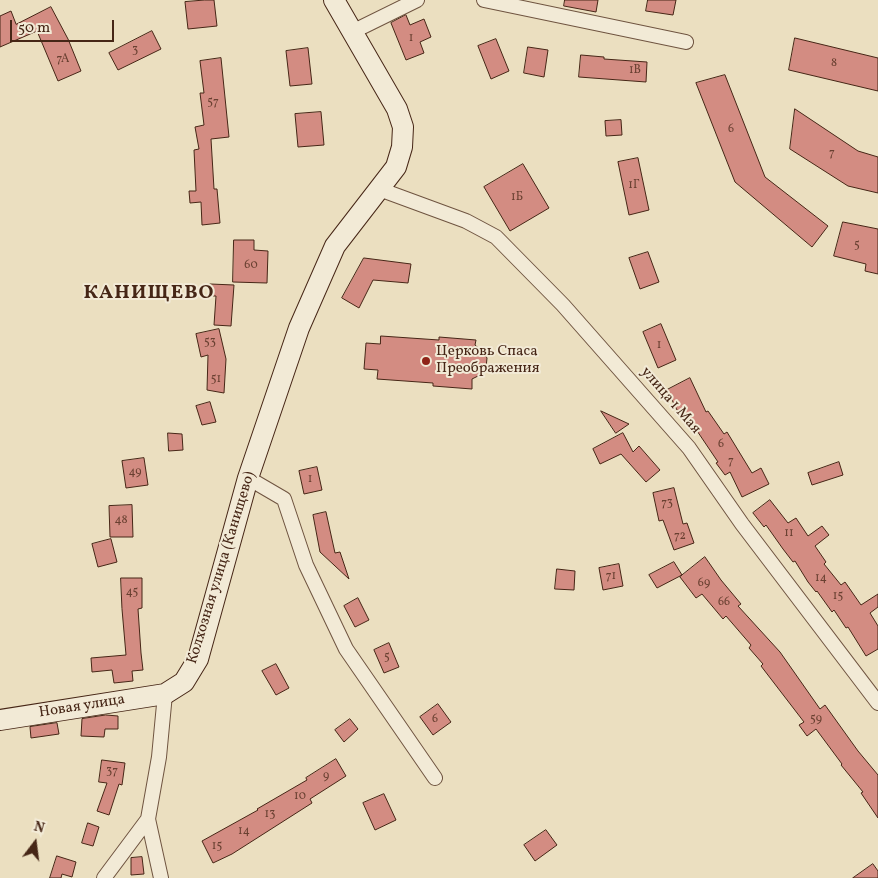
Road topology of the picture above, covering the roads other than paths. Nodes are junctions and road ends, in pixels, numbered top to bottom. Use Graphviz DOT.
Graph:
graph roads {
  1 [pos="334,0"];
  2 [pos="417,0"];
  3 [pos="484,0"];
  4 [pos="352,32"];
  5 [pos="686,42"];
  6 [pos="378,189"];
  7 [pos="248,478"];
  8 [pos="165,694"];
  9 [pos="878,703"];
  10 [pos="0,720"];
  11 [pos="435,778"];
  12 [pos="148,819"];
  13 [pos="104,878"];
  14 [pos="161,878"];
  1 -- 4 [label="street, Колхозная улица (Канищево)"];
  2 -- 4 [label="street"];
  3 -- 5 [label="street"];
  4 -- 6 [label="street, Колхозная улица (Канищево)"];
  6 -- 7 [label="street, Колхозная улица (Канищево)"];
  6 -- 9 [label="street, улица 1 Мая"];
  7 -- 8 [label="street, Колхозная улица (Канищево)"];
  7 -- 11 [label="street"];
  8 -- 10 [label="street, Новая улица"];
  8 -- 12 [label="street"];
  12 -- 13 [label="street"];
  12 -- 14 [label="street"];
}
